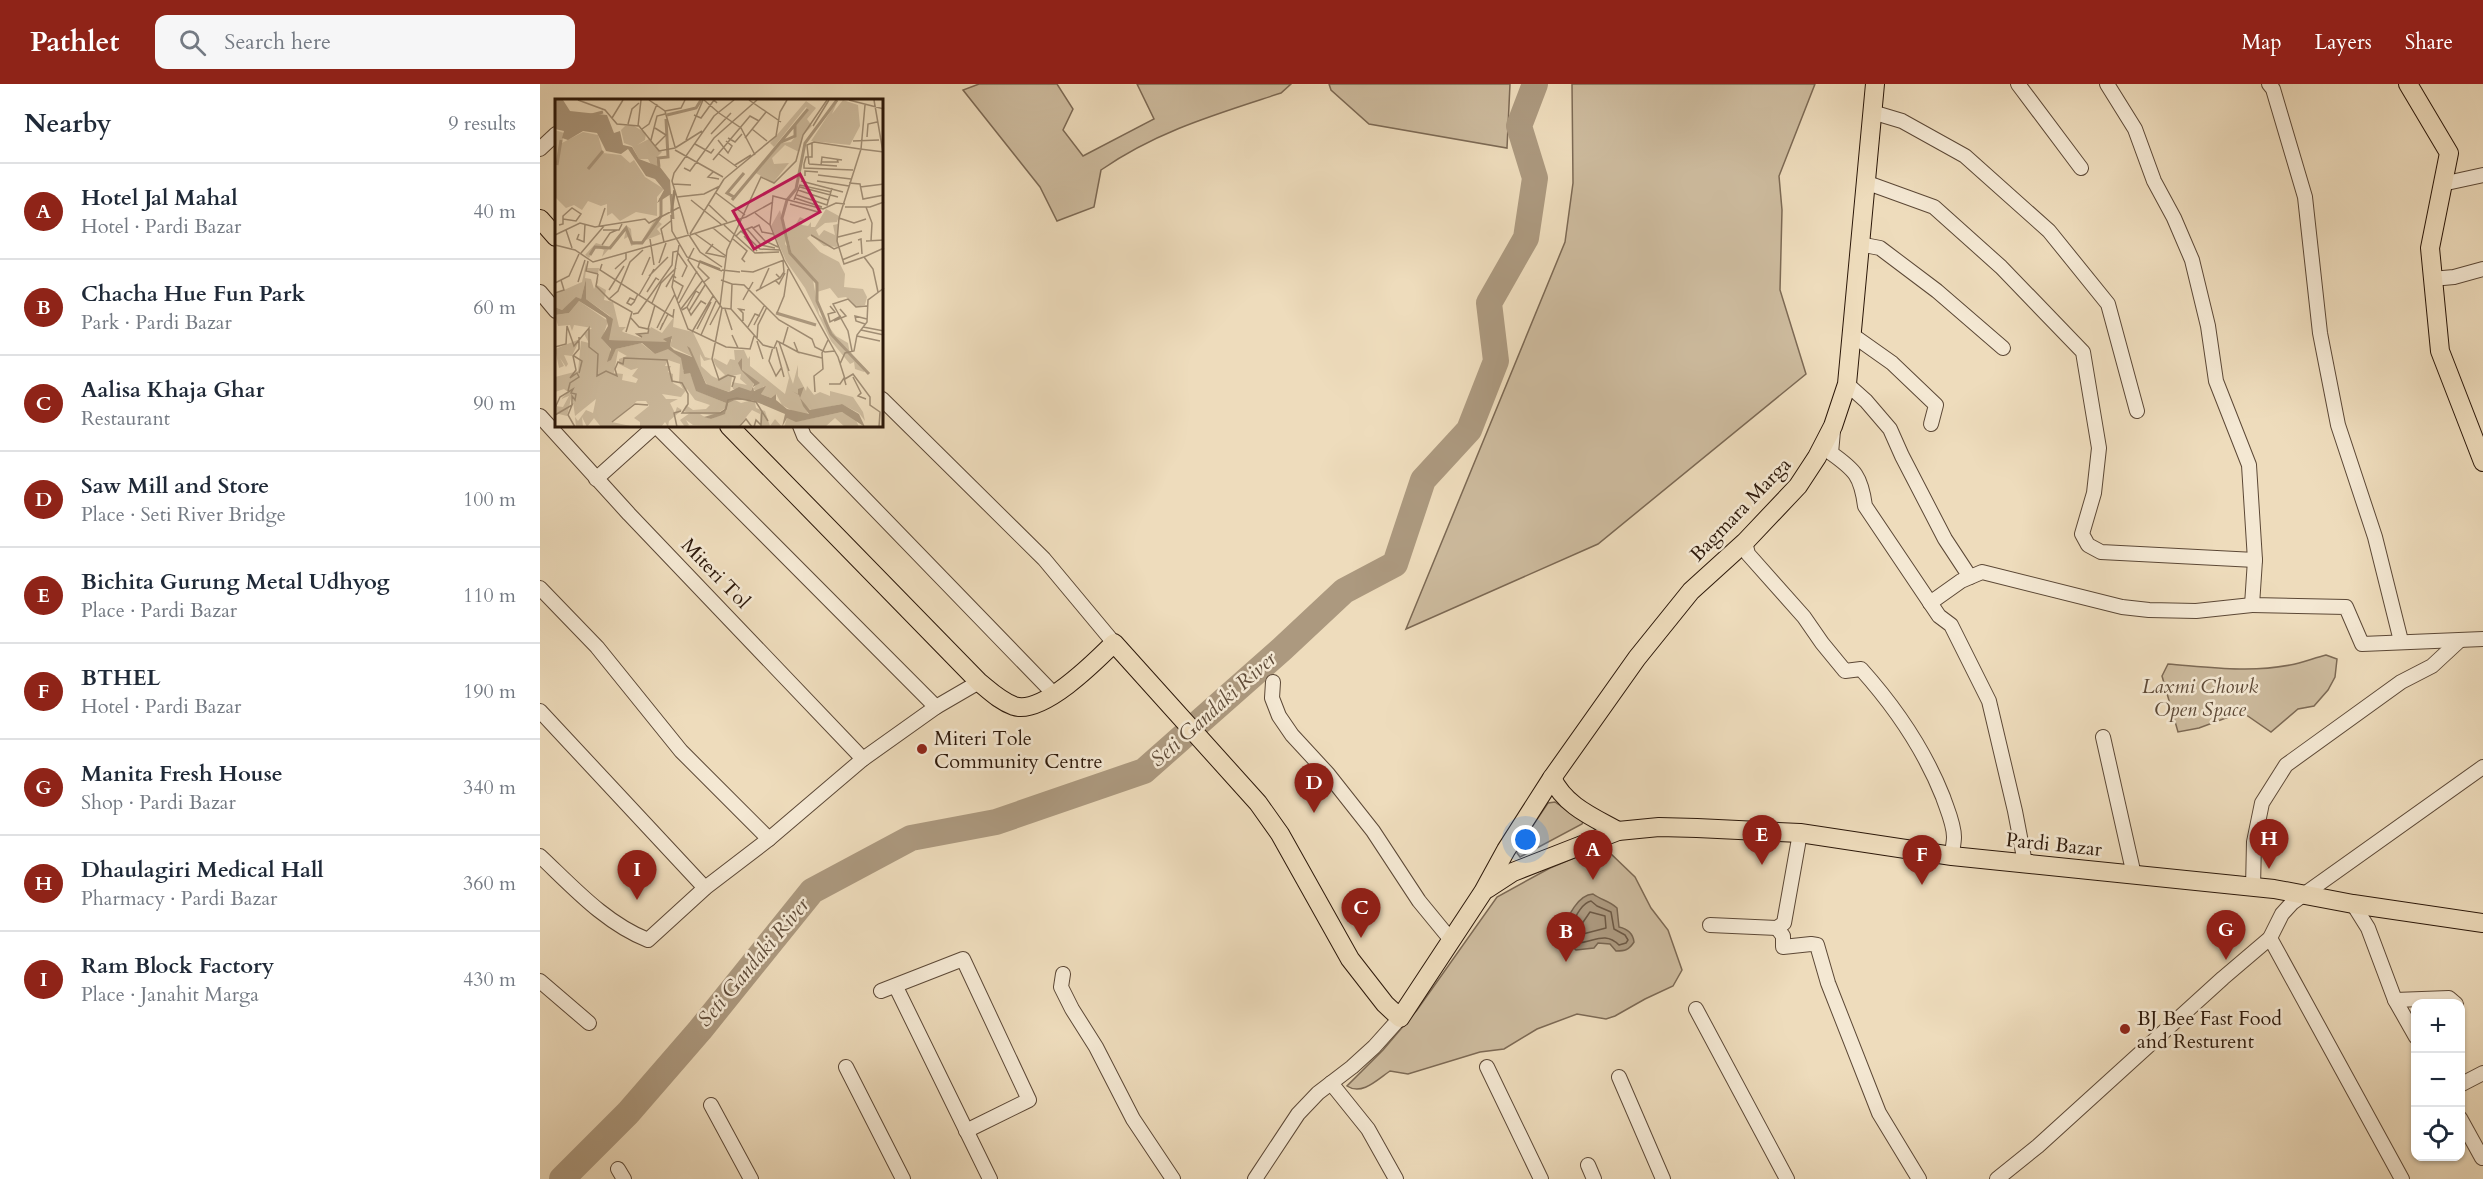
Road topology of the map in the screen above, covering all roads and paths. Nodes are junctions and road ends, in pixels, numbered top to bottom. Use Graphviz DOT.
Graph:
graph roads {
  1 [pos="1875,84"];
  2 [pos="2019,84"];
  3 [pos="2108,84"];
  4 [pos="2269,84"];
  5 [pos="2408,84"];
  6 [pos="1872,112"];
  7 [pos="555,135"];
  8 [pos="540,149"];
  9 [pos="2081,168"];
  10 [pos="2483,175"];
  11 [pos="1865,182"];
  12 [pos="2442,184"];
  13 [pos="540,219"];
  14 [pos="555,236"];
  15 [pos="1859,244"];
  16 [pos="2483,269"];
  17 [pos="2432,279"];
  18 [pos="540,292"];
  19 [pos="555,310"];
  20 [pos="1851,334"];
  21 [pos="2003,348"];
  22 [pos="1847,384"];
  23 [pos="884,401"];
  24 [pos="2137,411"];
  25 [pos="540,416"];
  26 [pos="1931,424"];
  27 [pos="1833,426"];
  28 [pos="654,428"];
  29 [pos="658,428"];
  30 [pos="731,428"];
  31 [pos="801,428"];
  32 [pos="2483,462"];
  33 [pos="596,479"];
  34 [pos="1745,542"];
  35 [pos="2255,560"];
  36 [pos="1970,577"];
  37 [pos="540,588"];
  38 [pos="1930,603"];
  39 [pos="2252,605"];
  40 [pos="2483,639"];
  41 [pos="2401,641"];
  42 [pos="2459,641"];
  43 [pos="1114,643"];
  44 [pos="979,682"];
  45 [pos="1273,682"];
  46 [pos="1054,694"];
  47 [pos="936,707"];
  48 [pos="540,711"];
  49 [pos="2103,737"];
  50 [pos="863,759"];
  51 [pos="2483,767"];
  52 [pos="1552,778"];
  53 [pos="1618,831"];
  54 [pos="1800,832"];
  55 [pos="769,838"];
  56 [pos="540,856"];
  57 [pos="1952,856"];
  58 [pos="2025,863"];
  59 [pos="2134,875"];
  60 [pos="2253,887"];
  61 [pos="705,888"];
  62 [pos="1483,892"];
  63 [pos="2304,895"];
  64 [pos="2353,904"];
  65 [pos="2483,923"];
  66 [pos="1710,926"];
  67 [pos="1777,928"];
  68 [pos="2270,938"];
  69 [pos="1451,940"];
  70 [pos="1064,974"];
  71 [pos="540,981"];
  72 [pos="896,987"];
  73 [pos="881,992"];
  74 [pos="2411,999"];
  75 [pos="2422,999"];
  76 [pos="2450,999"];
  77 [pos="2395,1000"];
  78 [pos="1696,1009"];
  79 [pos="1400,1018"];
  80 [pos="589,1023"];
  81 [pos="2411,1025"];
  82 [pos="846,1067"];
  83 [pos="1487,1067"];
  84 [pos="2483,1073"];
  85 [pos="1619,1077"];
  86 [pos="2465,1082"];
  87 [pos="1331,1083"];
  88 [pos="711,1105"];
  89 [pos="2465,1127"];
  90 [pos="966,1131"];
  91 [pos="2482,1158"];
  92 [pos="1588,1165"];
  93 [pos="752,1179"];
  94 [pos="903,1179"];
  95 [pos="990,1179"];
  96 [pos="1173,1179"];
  97 [pos="1255,1179"];
  98 [pos="1396,1179"];
  99 [pos="1541,1179"];
  100 [pos="1594,1179"];
  101 [pos="1663,1179"];
  102 [pos="1787,1179"];
  103 [pos="1919,1179"];
  104 [pos="1997,1179"];
  105 [pos="2402,1179"];
  1 -- 6 [label="main road, Bagmara Marga"];
  2 -- 9 [label="street"];
  3 -- 35 [label="street"];
  4 -- 41 [label="street"];
  5 -- 12 [label="main road"];
  6 -- 11 [label="main road, Bagmara Marga"];
  6 -- 24 [label="street"];
  7 -- 8 [label="street"];
  10 -- 12 [label="street"];
  11 -- 15 [label="main road, Bagmara Marga"];
  11 -- 35 [label="street"];
  12 -- 17 [label="main road"];
  13 -- 14 [label="main road"];
  15 -- 20 [label="main road, Bagmara Marga"];
  15 -- 21 [label="street"];
  16 -- 17 [label="street"];
  17 -- 32 [label="main road"];
  18 -- 19 [label="street"];
  20 -- 22 [label="main road, Bagmara Marga"];
  20 -- 26 [label="street"];
  22 -- 27 [label="main road, Bagmara Marga"];
  22 -- 36 [label="street"];
  23 -- 43 [label="street"];
  25 -- 33 [label="street, Miteri Tol"];
  27 -- 34 [label="main road, Bagmara Marga"];
  27 -- 38 [label="street"];
  28 -- 33 [label="street"];
  29 -- 47 [label="street"];
  30 -- 44 [label="main road"];
  31 -- 46 [label="street"];
  33 -- 50 [label="street, Miteri Tol"];
  34 -- 52 [label="main road, Bagmara Marga"];
  34 -- 57 [label="street"];
  35 -- 39 [label="street"];
  36 -- 38 [label="street"];
  36 -- 39 [label="street"];
  37 -- 55 [label="street"];
  38 -- 58 [label="street"];
  39 -- 41 [label="street"];
  40 -- 42 [label="street"];
  41 -- 42 [label="street"];
  42 -- 60 [label="street"];
  43 -- 46 [label="main road"];
  43 -- 79 [label="main road"];
  44 -- 46 [label="main road"];
  44 -- 47 [label="street"];
  45 -- 69 [label="street"];
  47 -- 50 [label="street"];
  48 -- 61 [label="street"];
  49 -- 59 [label="street"];
  50 -- 55 [label="street"];
  51 -- 63 [label="street"];
  52 -- 53 [label="main road"];
  52 -- 62 [label="main road, Bagmara Marga"];
  53 -- 54 [label="main road, Pardi Bazar"];
  53 -- 62 [label="main road, Pardi Bazar"];
  54 -- 57 [label="main road, Pardi Bazar"];
  54 -- 67 [label="street"];
  55 -- 61 [label="street"];
  56 -- 61 [label="street"];
  57 -- 58 [label="main road, Pardi Bazar"];
  58 -- 59 [label="main road, Pardi Bazar"];
  59 -- 60 [label="main road, Pardi Bazar"];
  60 -- 63 [label="main road, Pardi Bazar"];
  62 -- 69 [label="main road, Bagmara Marga"];
  63 -- 64 [label="main road, Pardi Bazar"];
  63 -- 68 [label="street"];
  64 -- 65 [label="main road, Pardi Bazar"];
  64 -- 77 [label="street"];
  66 -- 67 [label="street"];
  67 -- 103 [label="street"];
  68 -- 104 [label="street"];
  68 -- 105 [label="street"];
  69 -- 79 [label="main road, Bagmara Marga"];
  70 -- 96 [label="street"];
  71 -- 80 [label="street"];
  72 -- 73 [label="street"];
  72 -- 90 [label="street"];
  72 -- 90 [label="street"];
  74 -- 77 [label="street"];
  75 -- 76 [label="street"];
  77 -- 81 [label="street"];
  78 -- 102 [label="street"];
  79 -- 87 [label="street"];
  82 -- 94 [label="street"];
  83 -- 99 [label="street"];
  84 -- 86 [label="street"];
  85 -- 101 [label="street"];
  87 -- 97 [label="street"];
  87 -- 98 [label="street"];
  88 -- 93 [label="street"];
  89 -- 91 [label="street"];
  90 -- 95 [label="street"];
  92 -- 100 [label="street"];
}
